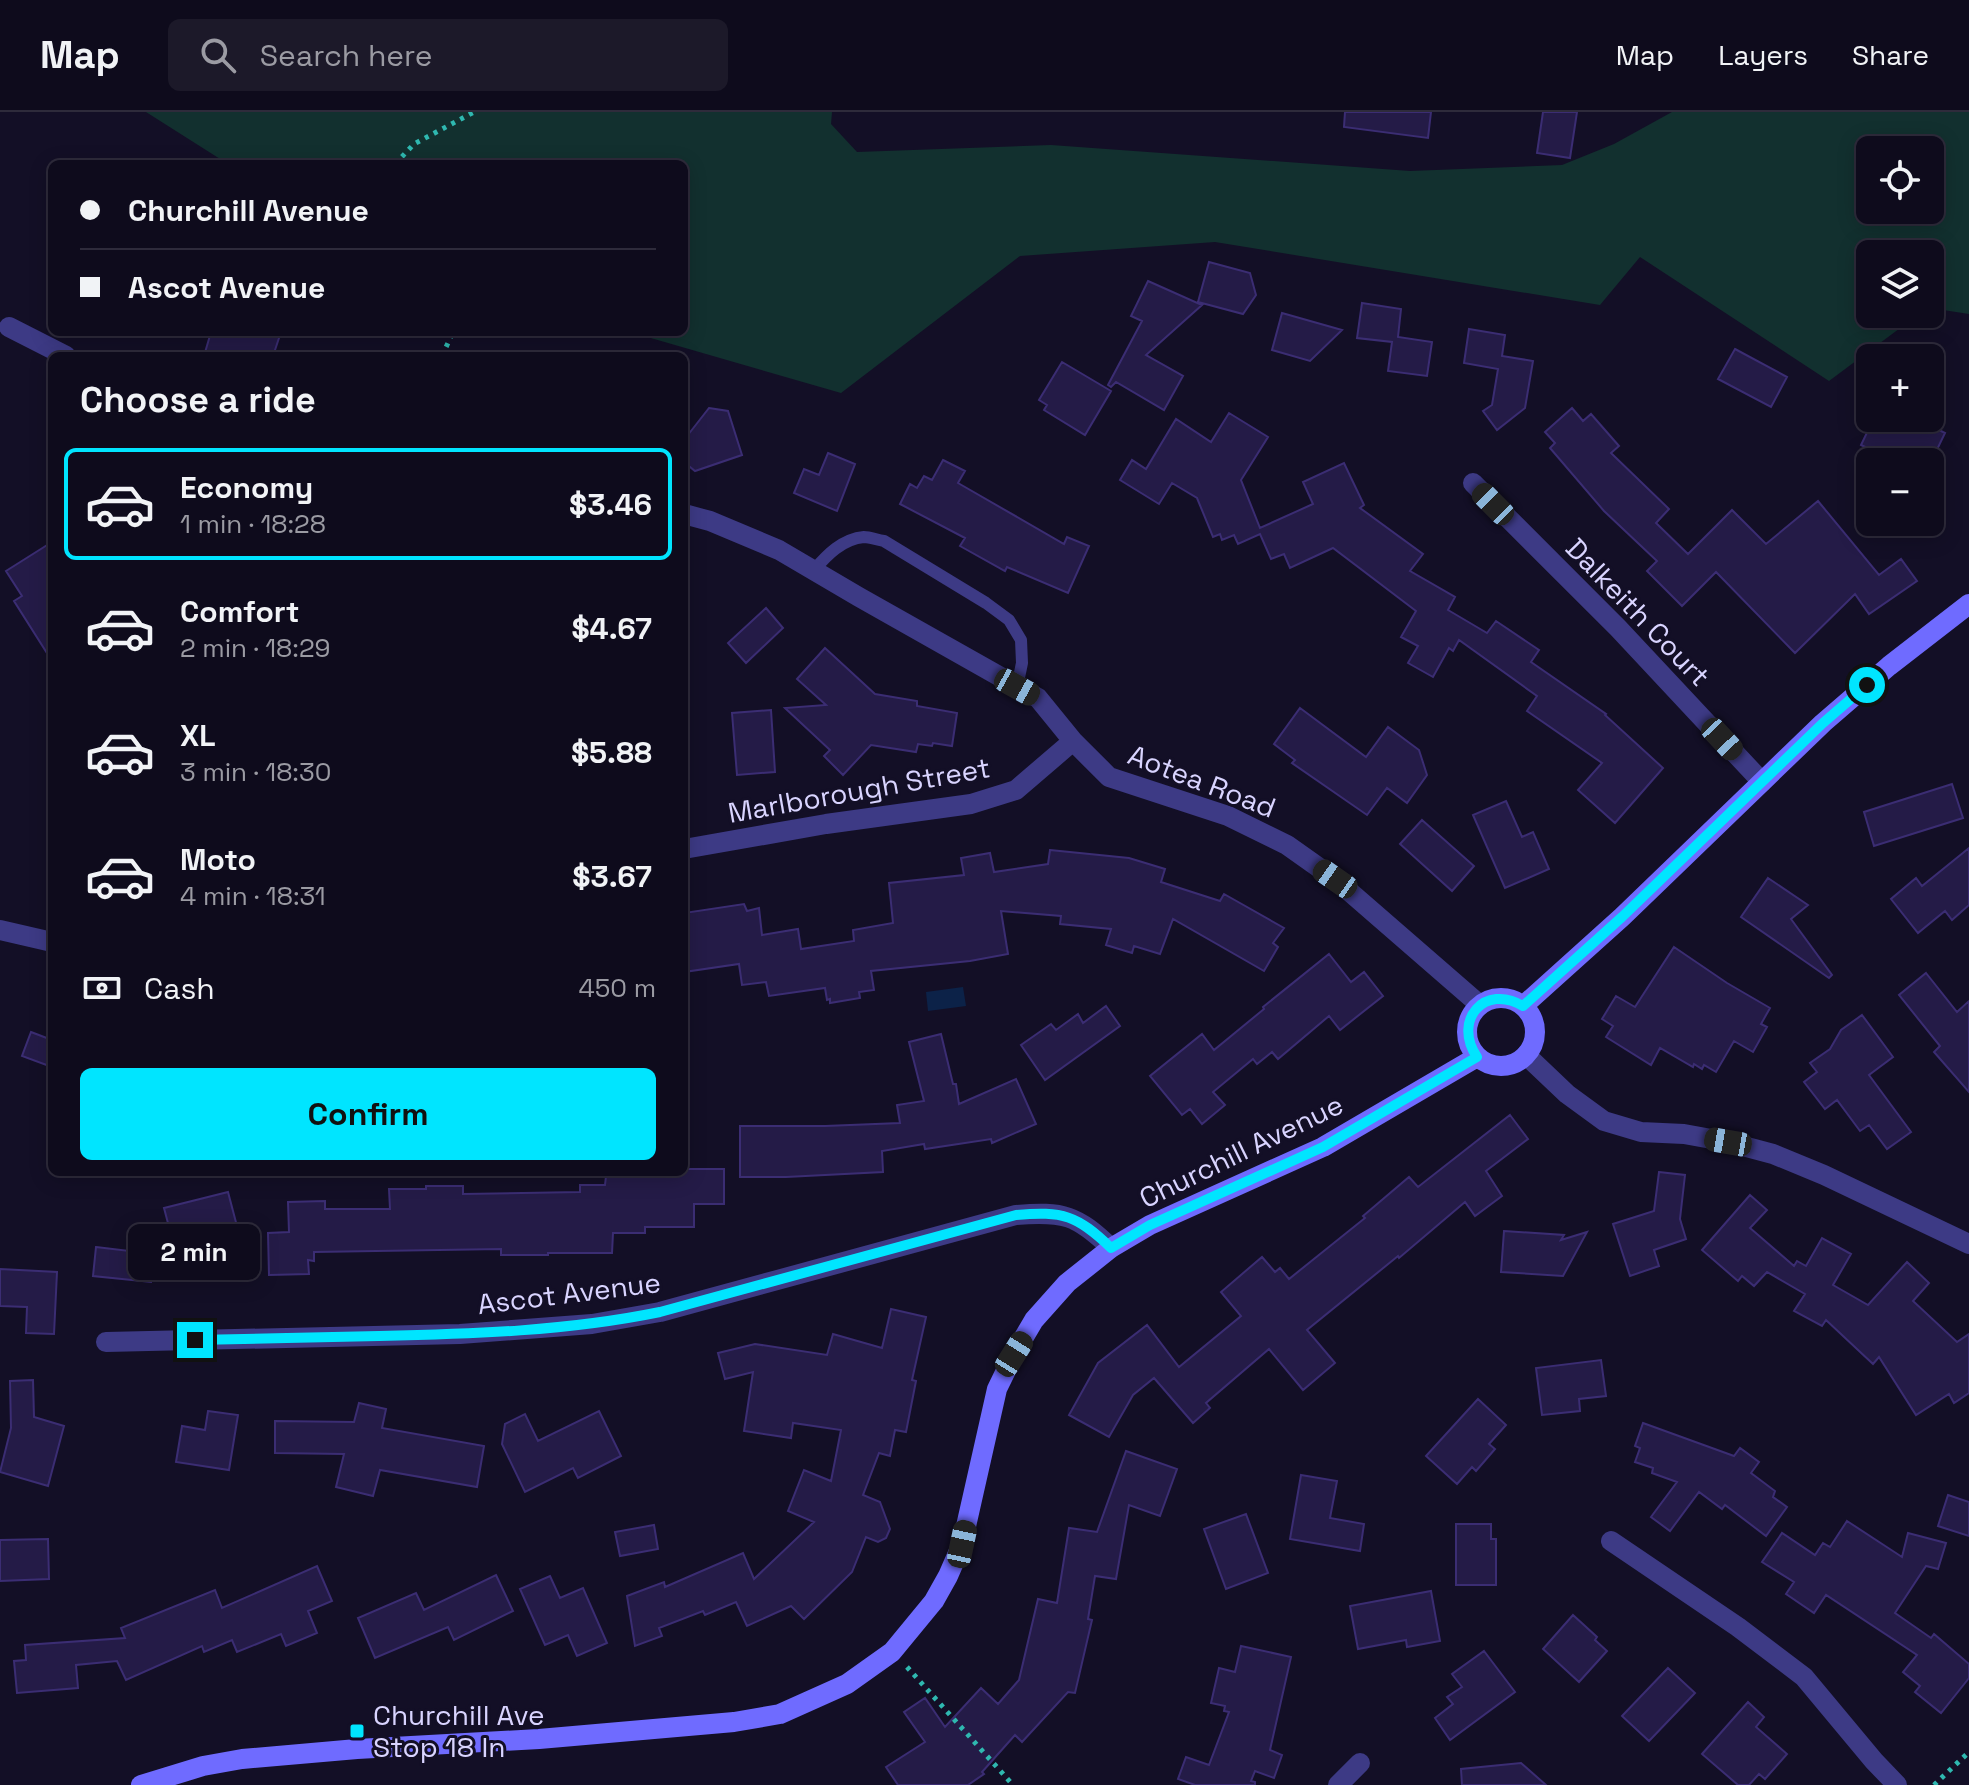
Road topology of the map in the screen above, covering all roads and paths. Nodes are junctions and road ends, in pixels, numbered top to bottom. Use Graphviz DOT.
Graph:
graph roads {
  1 [pos="474,112"];
  2 [pos="399,160"];
  3 [pos="9,327"];
  4 [pos="58,352"];
  5 [pos="1473,483"];
  6 [pos="688,515"];
  7 [pos="814,570"];
  8 [pos="1969,604"];
  9 [pos="1017,687"];
  10 [pos="1073,741"];
  11 [pos="1762,782"];
  12 [pos="688,848"];
  13 [pos="0,930"];
  14 [pos="48,941"];
  15 [pos="1480,1005"];
  16 [pos="1523,1006"];
  17 [pos="1526,1055"];
  18 [pos="1477,1057"];
  19 [pos="1969,1244"];
  20 [pos="1111,1248"];
  21 [pos="106,1342"];
  22 [pos="1611,1541"];
  23 [pos="917,1678"];
  24 [pos="1969,1752"];
  25 [pos="1360,1763"];
  26 [pos="141,1785"];
  27 [pos="1013,1785"];
  28 [pos="1338,1785"];
  29 [pos="1897,1785"];
  30 [pos="1934,1785"];
  1 -- 2 [label="path"];
  3 -- 4 [label="street"];
  5 -- 11 [label="street, Dalkeith Court"];
  6 -- 7 [label="street, Aotea Road"];
  7 -- 9 [label="street, Aotea Road"];
  7 -- 9 [label="lane"];
  8 -- 11 [label="street"];
  9 -- 10 [label="street, Aotea Road"];
  10 -- 12 [label="street, Marlborough Street"];
  10 -- 15 [label="street, Aotea Road"];
  11 -- 16 [label="street"];
  13 -- 14 [label="street"];
  15 -- 16 [label="street"];
  15 -- 18 [label="street"];
  16 -- 17 [label="street"];
  17 -- 18 [label="street"];
  17 -- 19 [label="street"];
  18 -- 20 [label="street, Churchill Avenue"];
  20 -- 21 [label="street, Ascot Avenue"];
  20 -- 26 [label="street, Churchill Avenue"];
  22 -- 29 [label="street"];
  23 -- 27 [label="path"];
  24 -- 30 [label="path"];
  25 -- 28 [label="street"];
}
